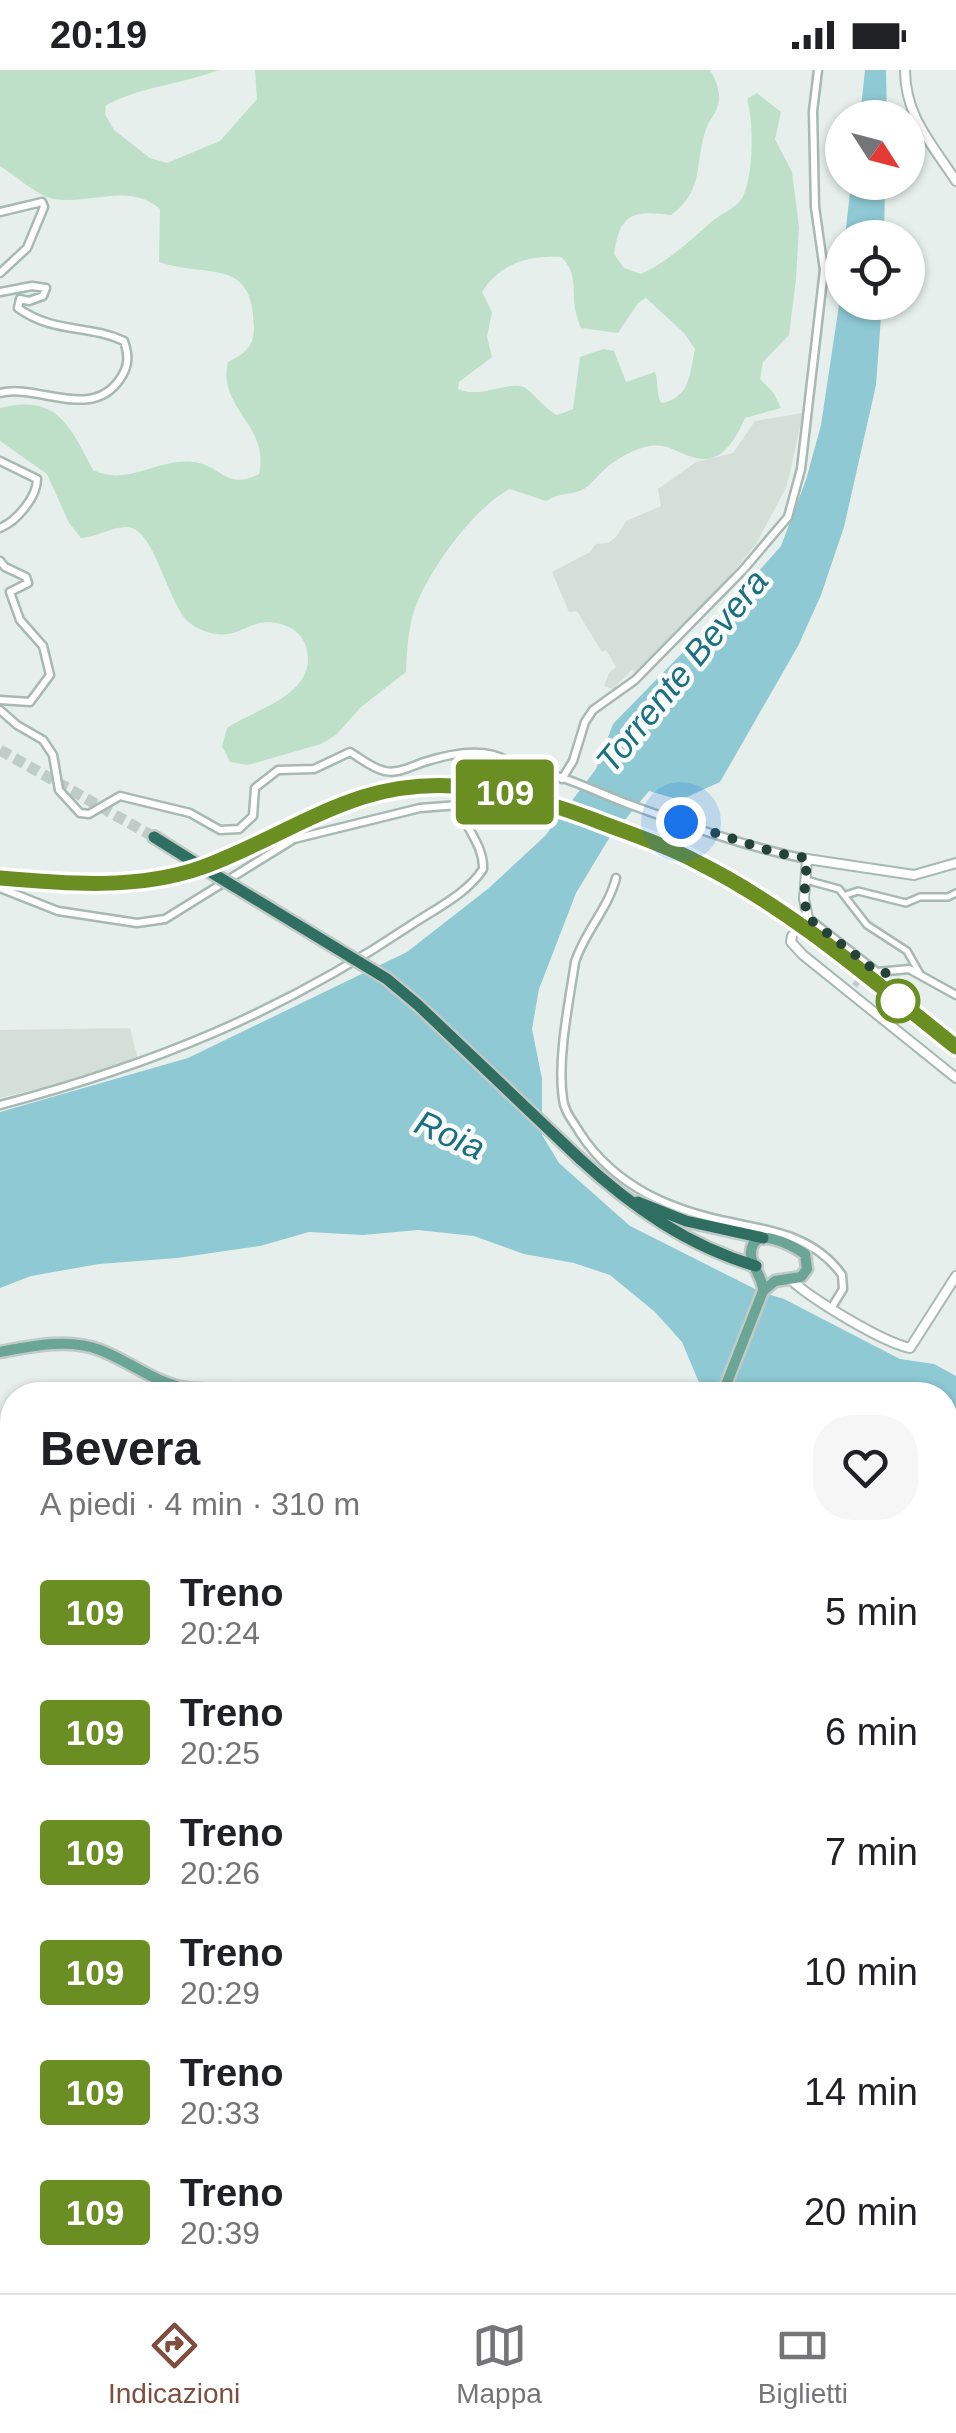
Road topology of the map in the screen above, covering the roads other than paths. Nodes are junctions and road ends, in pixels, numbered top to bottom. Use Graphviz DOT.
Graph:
graph roads {
  1 [pos="818,70"];
  2 [pos="905,70"];
  3 [pos="956,181"];
  4 [pos="0,212"];
  5 [pos="0,272"];
  6 [pos="0,292"];
  7 [pos="0,393"];
  8 [pos="0,461"];
  9 [pos="0,528"];
  10 [pos="0,560"];
  11 [pos="0,700"];
  12 [pos="0,710"];
  13 [pos="515,767"];
  14 [pos="564,780"];
  15 [pos="459,804"];
  16 [pos="154,837"];
  17 [pos="807,858"];
  18 [pos="956,862"];
  19 [pos="616,878"];
  20 [pos="806,880"];
  21 [pos="0,888"];
  22 [pos="956,894"];
  23 [pos="846,896"];
  24 [pos="808,918"];
  25 [pos="792,936"];
  26 [pos="920,974"];
  27 [pos="956,994"];
  28 [pos="956,1078"];
  29 [pos="0,1105"];
  30 [pos="618,1193"];
  31 [pos="764,1238"];
  32 [pos="756,1266"];
  33 [pos="807,1269"];
  34 [pos="956,1276"];
  35 [pos="788,1279"];
  36 [pos="763,1291"];
  37 [pos="812,1296"];
  38 [pos="832,1308"];
  39 [pos="0,1352"];
  40 [pos="167,1382"];
  41 [pos="727,1382"];
  1 -- 14 [label="street"];
  2 -- 3 [label="street"];
  4 -- 5 [label="street"];
  6 -- 7 [label="street"];
  8 -- 9 [label="street"];
  10 -- 11 [label="street"];
  12 -- 13 [label="street"];
  13 -- 14 [label="street"];
  13 -- 15 [label="street"];
  14 -- 17 [label="street"];
  15 -- 21 [label="street"];
  15 -- 29 [label="street"];
  16 -- 30 [label="highway, bridge"];
  17 -- 18 [label="street"];
  17 -- 20 [label="street"];
  19 -- 38 [label="street"];
  20 -- 23 [label="street"];
  20 -- 24 [label="street"];
  22 -- 23 [label="street"];
  23 -- 26 [label="street"];
  24 -- 26 [label="street"];
  25 -- 28 [label="street"];
  26 -- 27 [label="street"];
  30 -- 31 [label="highway"];
  30 -- 32 [label="highway"];
  31 -- 32 [label="main road"];
  31 -- 33 [label="main road"];
  32 -- 35 [label="main road"];
  32 -- 36 [label="main road"];
  33 -- 35 [label="main road"];
  33 -- 37 [label="street"];
  34 -- 38 [label="street"];
  35 -- 36 [label="main road"];
  35 -- 37 [label="street"];
  36 -- 41 [label="main road"];
  37 -- 38 [label="street"];
  39 -- 40 [label="main road"];
}
